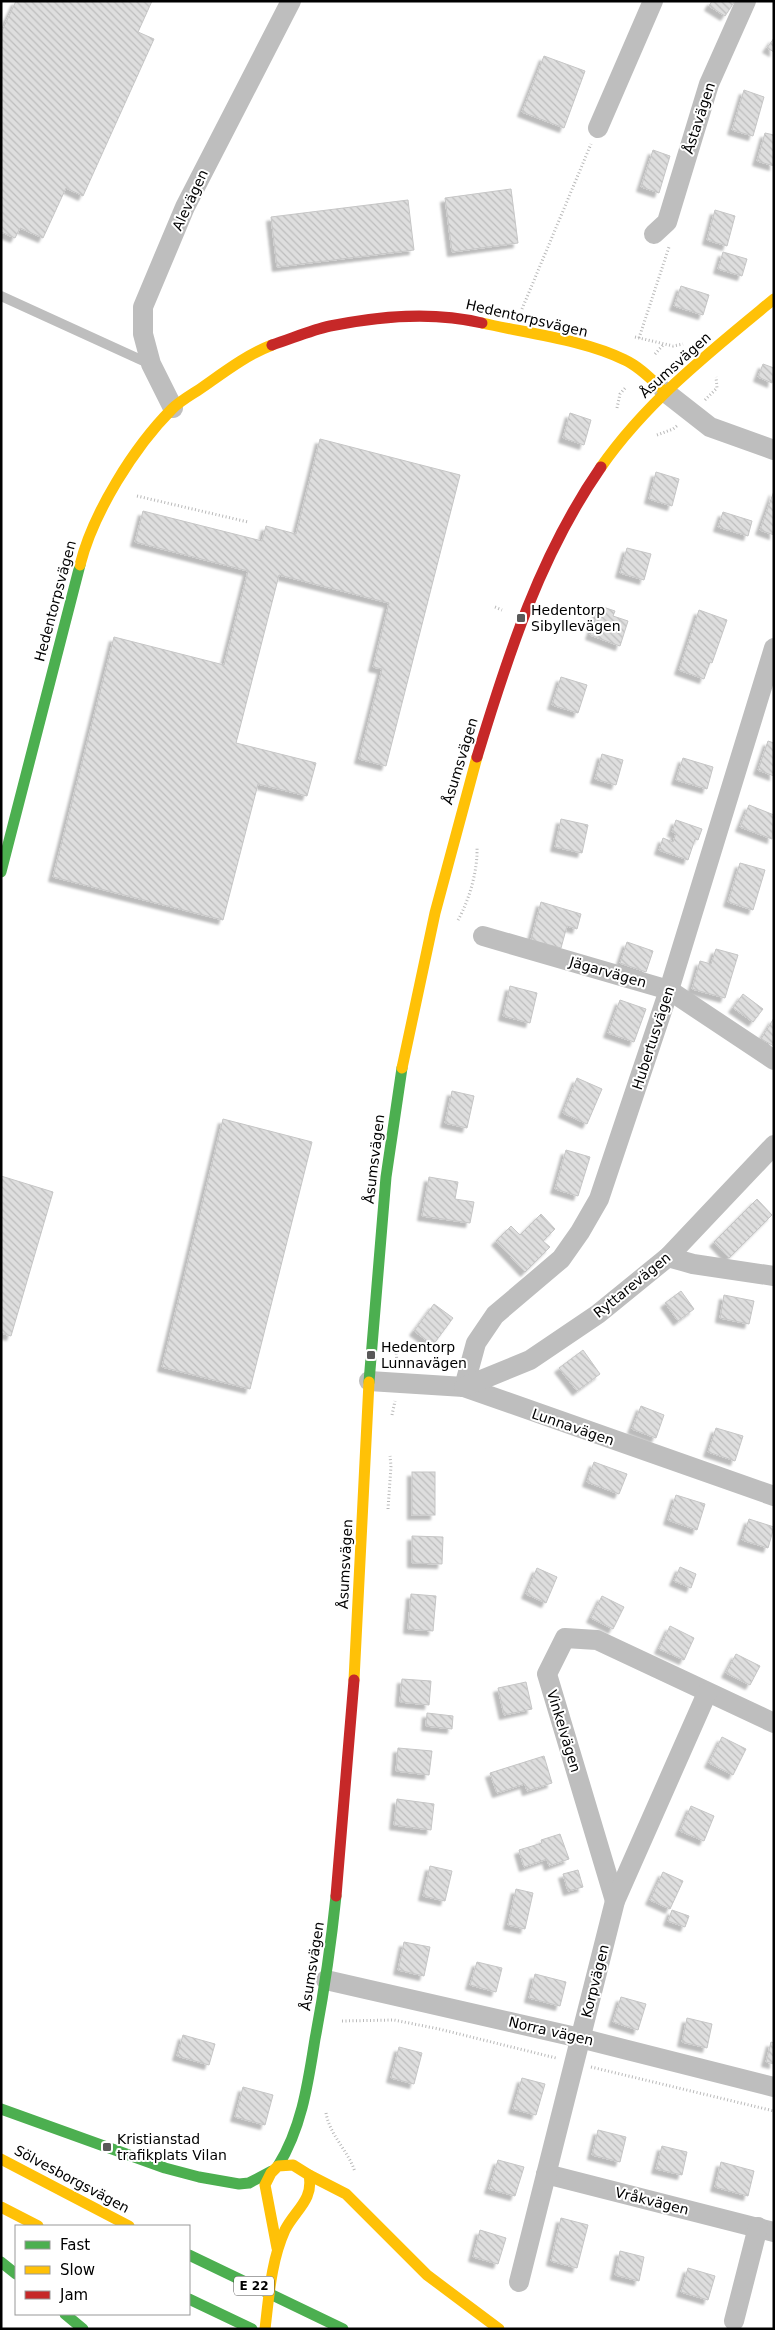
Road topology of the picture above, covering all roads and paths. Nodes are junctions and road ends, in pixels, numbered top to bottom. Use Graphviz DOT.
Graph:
graph roads {
  1 [pos="291,1"];
  2 [pos="653,1"];
  3 [pos="746,1"];
  4 [pos="598,128"];
  5 [pos="654,234"];
  6 [pos="1,296"];
  7 [pos="774,298"];
  8 [pos="512,310"];
  9 [pos="522,312"];
  10 [pos="530,314"];
  11 [pos="630,336"];
  12 [pos="702,359"];
  13 [pos="151,364"];
  14 [pos="664,391"];
  15 [pos="173,408"];
  16 [pos="691,412"];
  17 [pos="650,440"];
  18 [pos="774,450"];
  19 [pos="112,490"];
  20 [pos="248,522"];
  21 [pos="774,648"];
  22 [pos="1,816"];
  23 [pos="15,820"];
  24 [pos="477,844"];
  25 [pos="469,869"];
  26 [pos="474,870"];
  27 [pos="1,872"];
  28 [pos="454,927"];
  29 [pos="483,936"];
  30 [pos="669,990"];
  31 [pos="774,1060"];
  32 [pos="774,1146"];
  33 [pos="668,1257"];
  34 [pos="774,1276"];
  35 [pos="396,1348"];
  36 [pos="369,1381"];
  37 [pos="399,1383"];
  38 [pos="464,1387"];
  39 [pos="392,1417"];
  40 [pos="389,1453"];
  41 [pos="774,1496"];
  42 [pos="387,1513"];
  43 [pos="707,1693"];
  44 [pos="774,1723"];
  45 [pos="615,1901"];
  46 [pos="326,1980"];
  47 [pos="339,2021"];
  48 [pos="338,2029"];
  49 [pos="580,2038"];
  50 [pos="774,2088"];
  51 [pos="324,2106"];
  52 [pos="1,2109"];
  53 [pos="299,2129"];
  54 [pos="301,2144"];
  55 [pos="1,2159"];
  56 [pos="275,2169"];
  57 [pos="306,2169"];
  58 [pos="546,2174"];
  59 [pos="346,2194"];
  60 [pos="1,2207"];
  61 [pos="36,2225"];
  62 [pos="127,2225"];
  63 [pos="766,2230"];
  64 [pos="276,2253"];
  65 [pos="190,2255"];
  66 [pos="1,2262"];
  67 [pos="15,2273"];
  68 [pos="519,2282"];
  69 [pos="190,2299"];
  70 [pos="66,2315"];
  71 [pos="734,2321"];
  72 [pos="83,2329"];
  73 [pos="252,2329"];
  74 [pos="265,2329"];
  75 [pos="343,2329"];
  76 [pos="499,2329"];
  1 -- 13 [label="street, Alevägen"];
  2 -- 4 [label="street"];
  3 -- 5 [label="street, Åstavägen"];
  4 -- 9 [label="path"];
  6 -- 13 [label="lane"];
  7 -- 12 [label="main road, Åsumsvägen"];
  8 -- 9 [label="path"];
  9 -- 10 [label="path"];
  11 -- 12 [label="path"];
  12 -- 14 [label="main road, Åsumsvägen"];
  12 -- 16 [label="path"];
  13 -- 15 [label="street, Alevägen"];
  14 -- 15 [label="main road, Hedentorpsvägen"];
  14 -- 16 [label="street"];
  14 -- 36 [label="main road, Åsumsvägen"];
  15 -- 19 [label="main road, Hedentorpsvägen"];
  16 -- 17 [label="path"];
  16 -- 18 [label="street"];
  19 -- 20 [label="path"];
  19 -- 23 [label="main road, Hedentorpsvägen"];
  21 -- 30 [label="street, Hubertusvägen"];
  22 -- 23 [label="lane"];
  23 -- 27 [label="main road, Hedentorpsvägen"];
  24 -- 26 [label="path"];
  25 -- 26 [label="path"];
  26 -- 28 [label="path"];
  29 -- 30 [label="street, Jägarvägen"];
  30 -- 31 [label="street, Jägarvägen"];
  30 -- 38 [label="street, Hubertusvägen"];
  32 -- 33 [label="street, Ryttarevägen"];
  33 -- 34 [label="street"];
  33 -- 38 [label="street, Ryttarevägen"];
  35 -- 37 [label="path"];
  36 -- 37 [label="street, Lunnavägen"];
  36 -- 46 [label="main road, Åsumsvägen"];
  37 -- 38 [label="street, Lunnavägen"];
  37 -- 39 [label="path"];
  38 -- 41 [label="street, Lunnavägen"];
  40 -- 42 [label="path"];
  43 -- 44 [label="street, Vinkelvägen"];
  43 -- 45 [label="street, Korpvägen"];
  43 -- 45 [label="street, Vinkelvägen"];
  45 -- 49 [label="street, Korpvägen"];
  46 -- 49 [label="street, Norra vägen"];
  46 -- 53 [label="main road, Åsumsvägen"];
  47 -- 48 [label="path"];
  49 -- 50 [label="street, Norra vägen"];
  49 -- 58 [label="street, Korpvägen"];
  51 -- 59 [label="path"];
  52 -- 56 [label="main road"];
  53 -- 54 [label="main road, Åsumsvägen"];
  53 -- 56 [label="main road, Åsumsvägen"];
  55 -- 62 [label="main road, Sölvesborgsvägen"];
  56 -- 57 [label="main road"];
  56 -- 64 [label="main road"];
  57 -- 59 [label="main road"];
  57 -- 64 [label="main road"];
  58 -- 63 [label="street, Vråkvägen"];
  58 -- 68 [label="street, Korpvägen"];
  59 -- 76 [label="main road"];
  60 -- 61 [label="main road"];
  63 -- 71 [label="street, Vråkvägen"];
  64 -- 74 [label="main road"];
  65 -- 75 [label="main road, E 22"];
  66 -- 67 [label="main road"];
  69 -- 73 [label="main road"];
  70 -- 72 [label="main road"];
}
